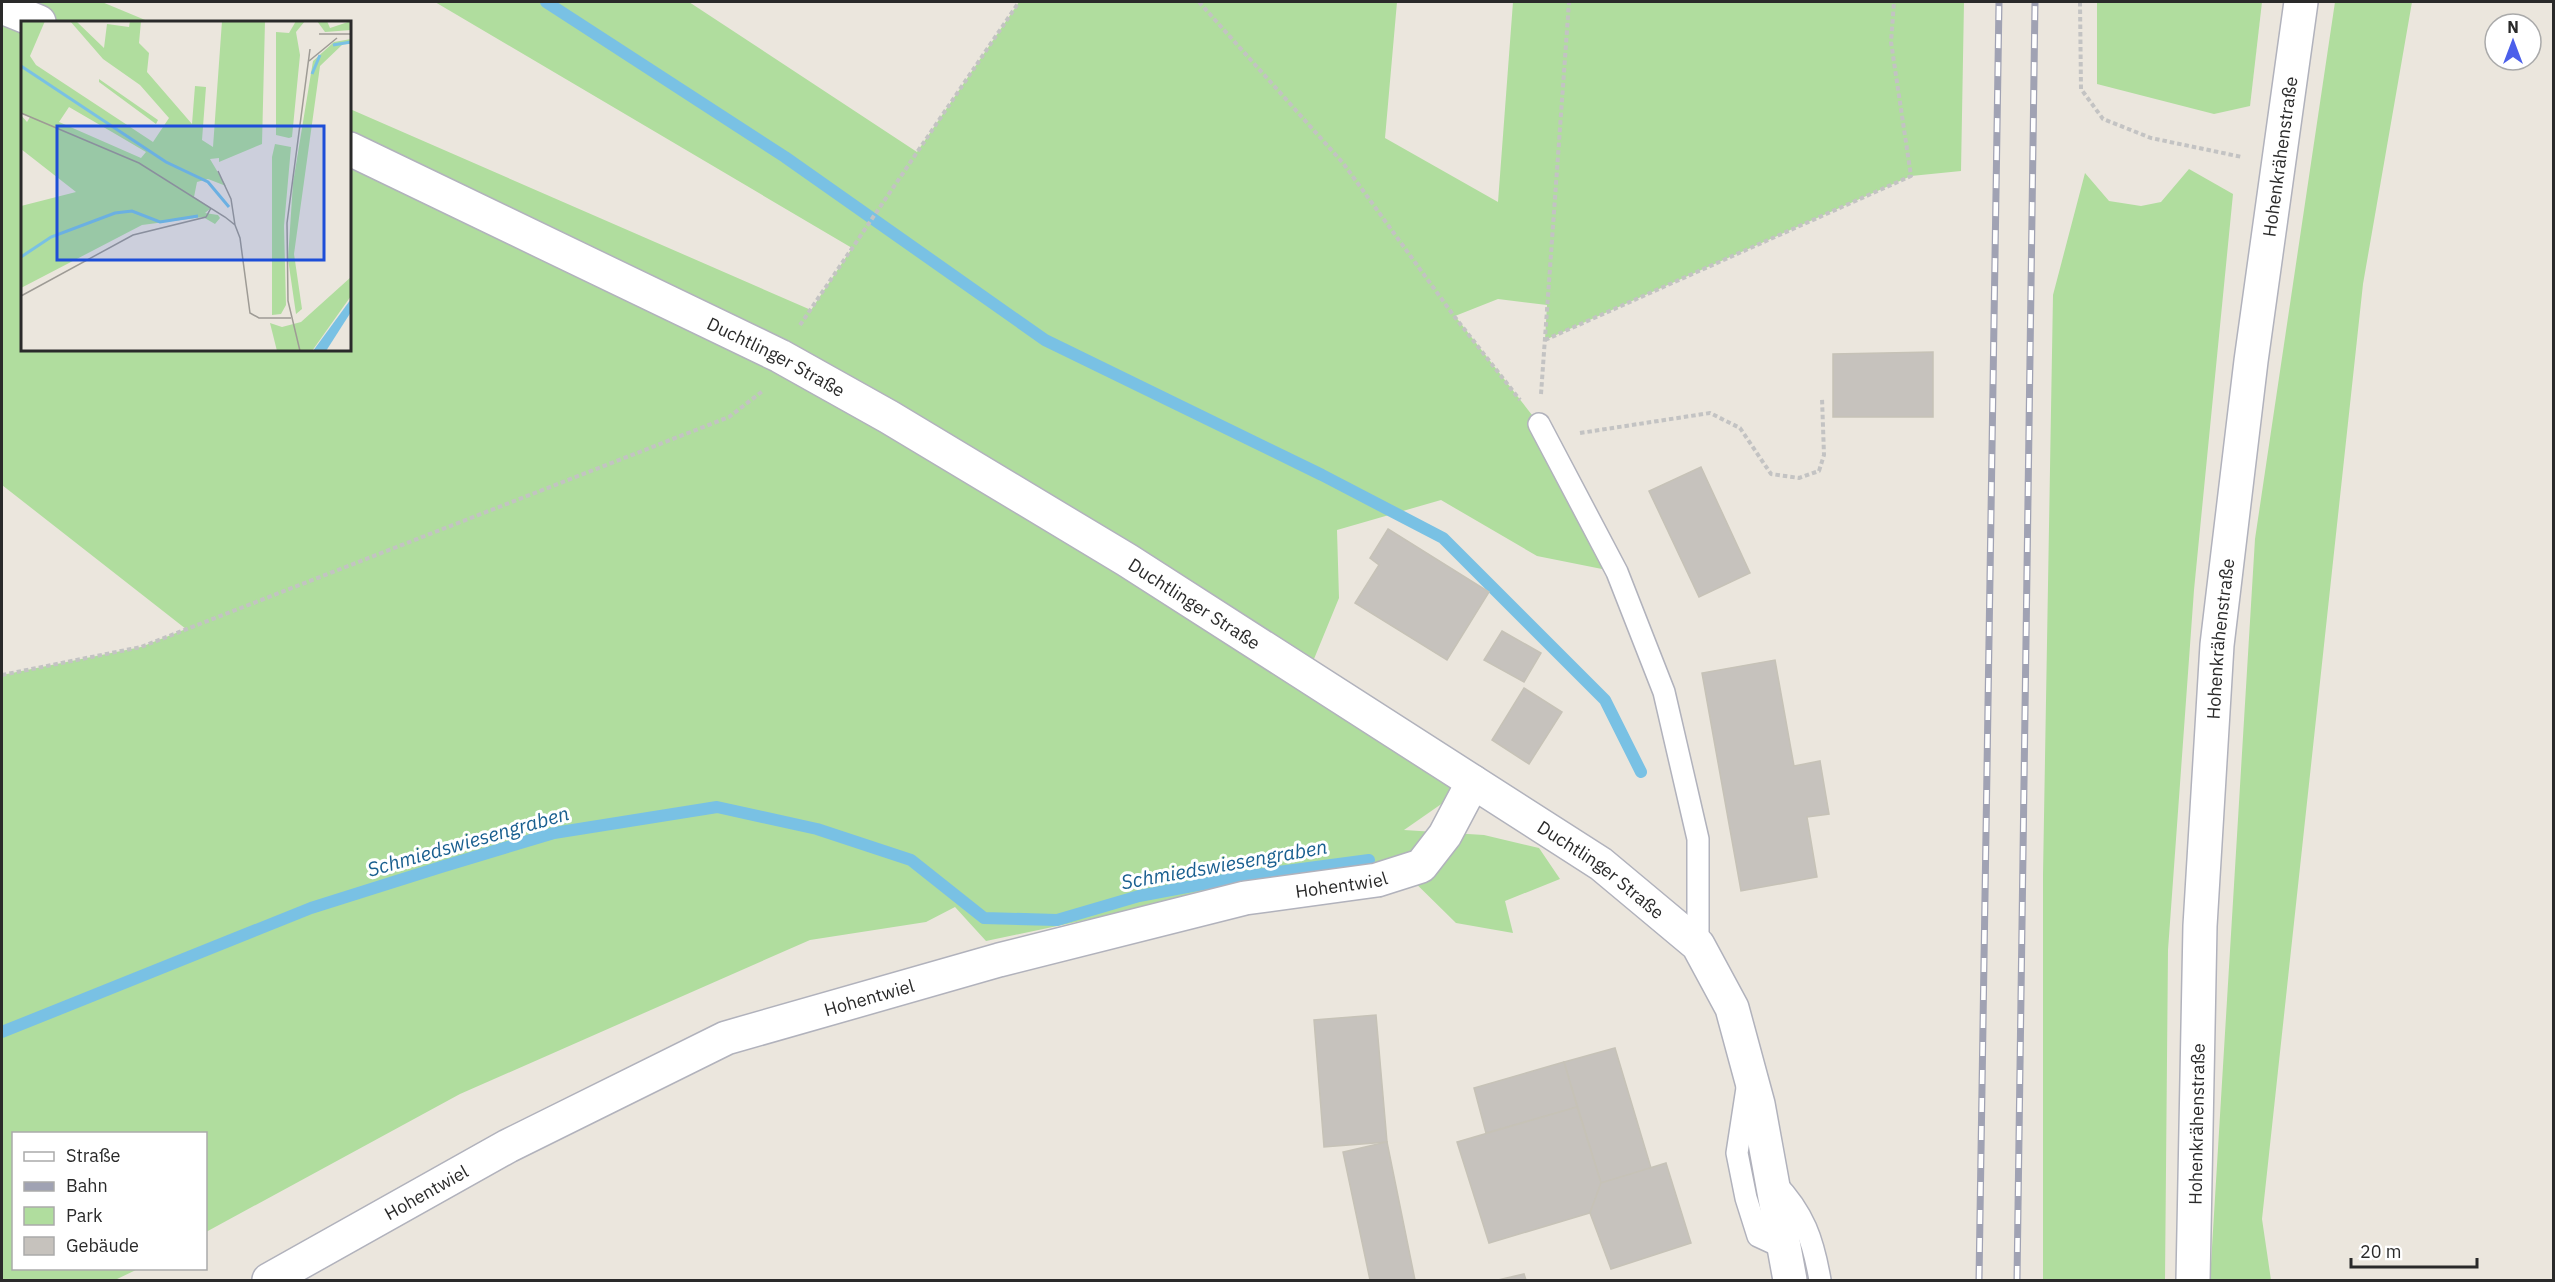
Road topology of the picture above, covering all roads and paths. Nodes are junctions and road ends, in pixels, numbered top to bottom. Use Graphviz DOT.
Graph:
graph roads {
  1 [pos="1018,2"];
  2 [pos="1199,2"];
  3 [pos="1569,2"];
  4 [pos="1894,2"];
  5 [pos="2080,2"];
  6 [pos="2301,2"];
  7 [pos="2,7"];
  8 [pos="37,21"];
  9 [pos="351,149"];
  10 [pos="2278,165"];
  11 [pos="1545,340"];
  12 [pos="788,361"];
  13 [pos="1822,398"];
  14 [pos="1543,431"];
  15 [pos="2,675"];
  16 [pos="1473,782"];
  17 [pos="1698,945"];
  18 [pos="1750,1073"];
  19 [pos="1771,1180"];
  20 [pos="1784,1248"];
  21 [pos="269,1281"];
  22 [pos="1790,1281"];
  23 [pos="1820,1281"];
  24 [pos="2193,1281"];
  1 -- 12 [label="path"];
  2 -- 14 [label="path"];
  3 -- 11 [label="path"];
  4 -- 11 [label="path"];
  5 -- 10 [label="path"];
  6 -- 10 [label="street, Hohenkrähenstraße"];
  7 -- 8 [label="street"];
  9 -- 12 [label="street, Duchtlinger Straße"];
  10 -- 24 [label="street, Hohenkrähenstraße"];
  11 -- 14 [label="path"];
  12 -- 15 [label="path"];
  12 -- 16 [label="street, Duchtlinger Straße"];
  13 -- 14 [label="path"];
  14 -- 17 [label="lane"];
  16 -- 17 [label="street, Duchtlinger Straße"];
  16 -- 21 [label="street, Hohentwiel"];
  17 -- 18 [label="street, Duchtlinger Straße"];
  18 -- 19 [label="street, Duchtlinger Straße"];
  18 -- 20 [label="lane"];
  19 -- 20 [label="street, Duchtlinger Straße"];
  19 -- 23 [label="lane"];
  20 -- 22 [label="street, Duchtlinger Straße"];
}
